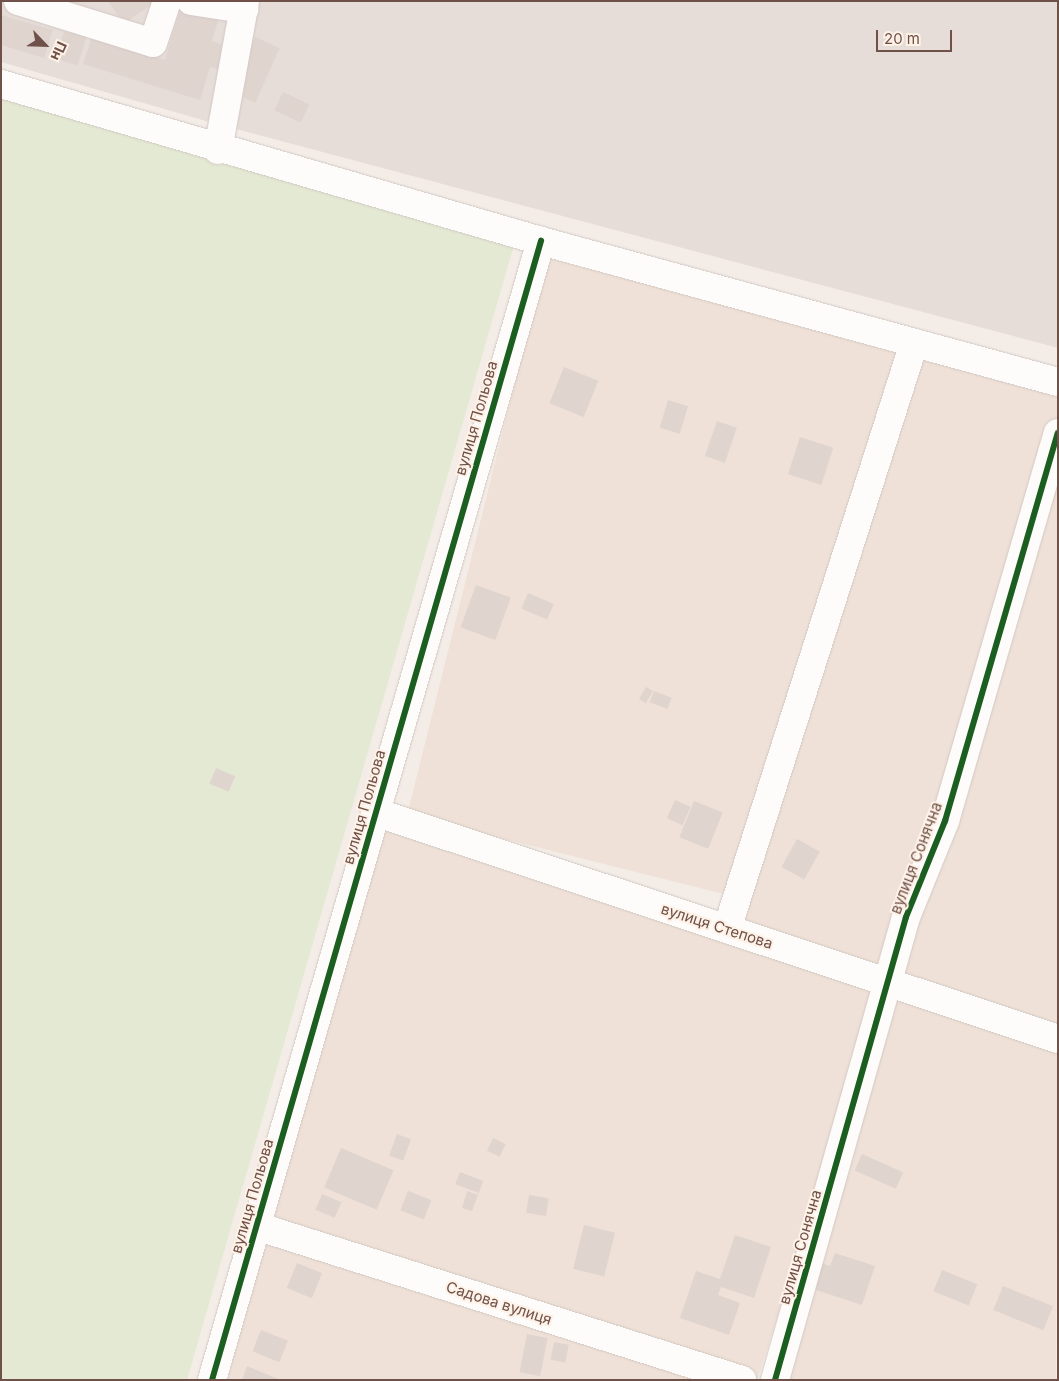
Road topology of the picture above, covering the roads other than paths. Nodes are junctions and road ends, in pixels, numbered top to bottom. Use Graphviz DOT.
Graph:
graph roads {
  1 [pos="18,1"];
  2 [pos="167,1"];
  3 [pos="191,1"];
  4 [pos="245,5"];
  5 [pos="1,84"];
  6 [pos="218,150"];
  7 [pos="540,241"];
  8 [pos="914,343"];
  9 [pos="1058,382"];
  10 [pos="1058,433"];
  11 [pos="375,812"];
  12 [pos="727,929"];
  13 [pos="890,983"];
  14 [pos="1058,1039"];
  15 [pos="256,1226"];
  16 [pos="212,1380"];
  17 [pos="742,1380"];
  18 [pos="775,1380"];
  1 -- 2 [label="street"];
  3 -- 4 [label="street"];
  4 -- 6 [label="street"];
  5 -- 6 [label="street"];
  6 -- 7 [label="street"];
  7 -- 8 [label="street"];
  7 -- 11 [label="street, вулиця Польова"];
  8 -- 9 [label="street"];
  8 -- 12 [label="street"];
  10 -- 13 [label="street, вулиця Сонячна"];
  11 -- 12 [label="street, вулиця Степова"];
  11 -- 15 [label="street, вулиця Польова"];
  12 -- 13 [label="street, вулиця Степова"];
  13 -- 14 [label="street, вулиця Степова"];
  13 -- 18 [label="street, вулиця Сонячна"];
  15 -- 16 [label="street, вулиця Польова"];
  15 -- 17 [label="street, Садова вулиця"];
}
